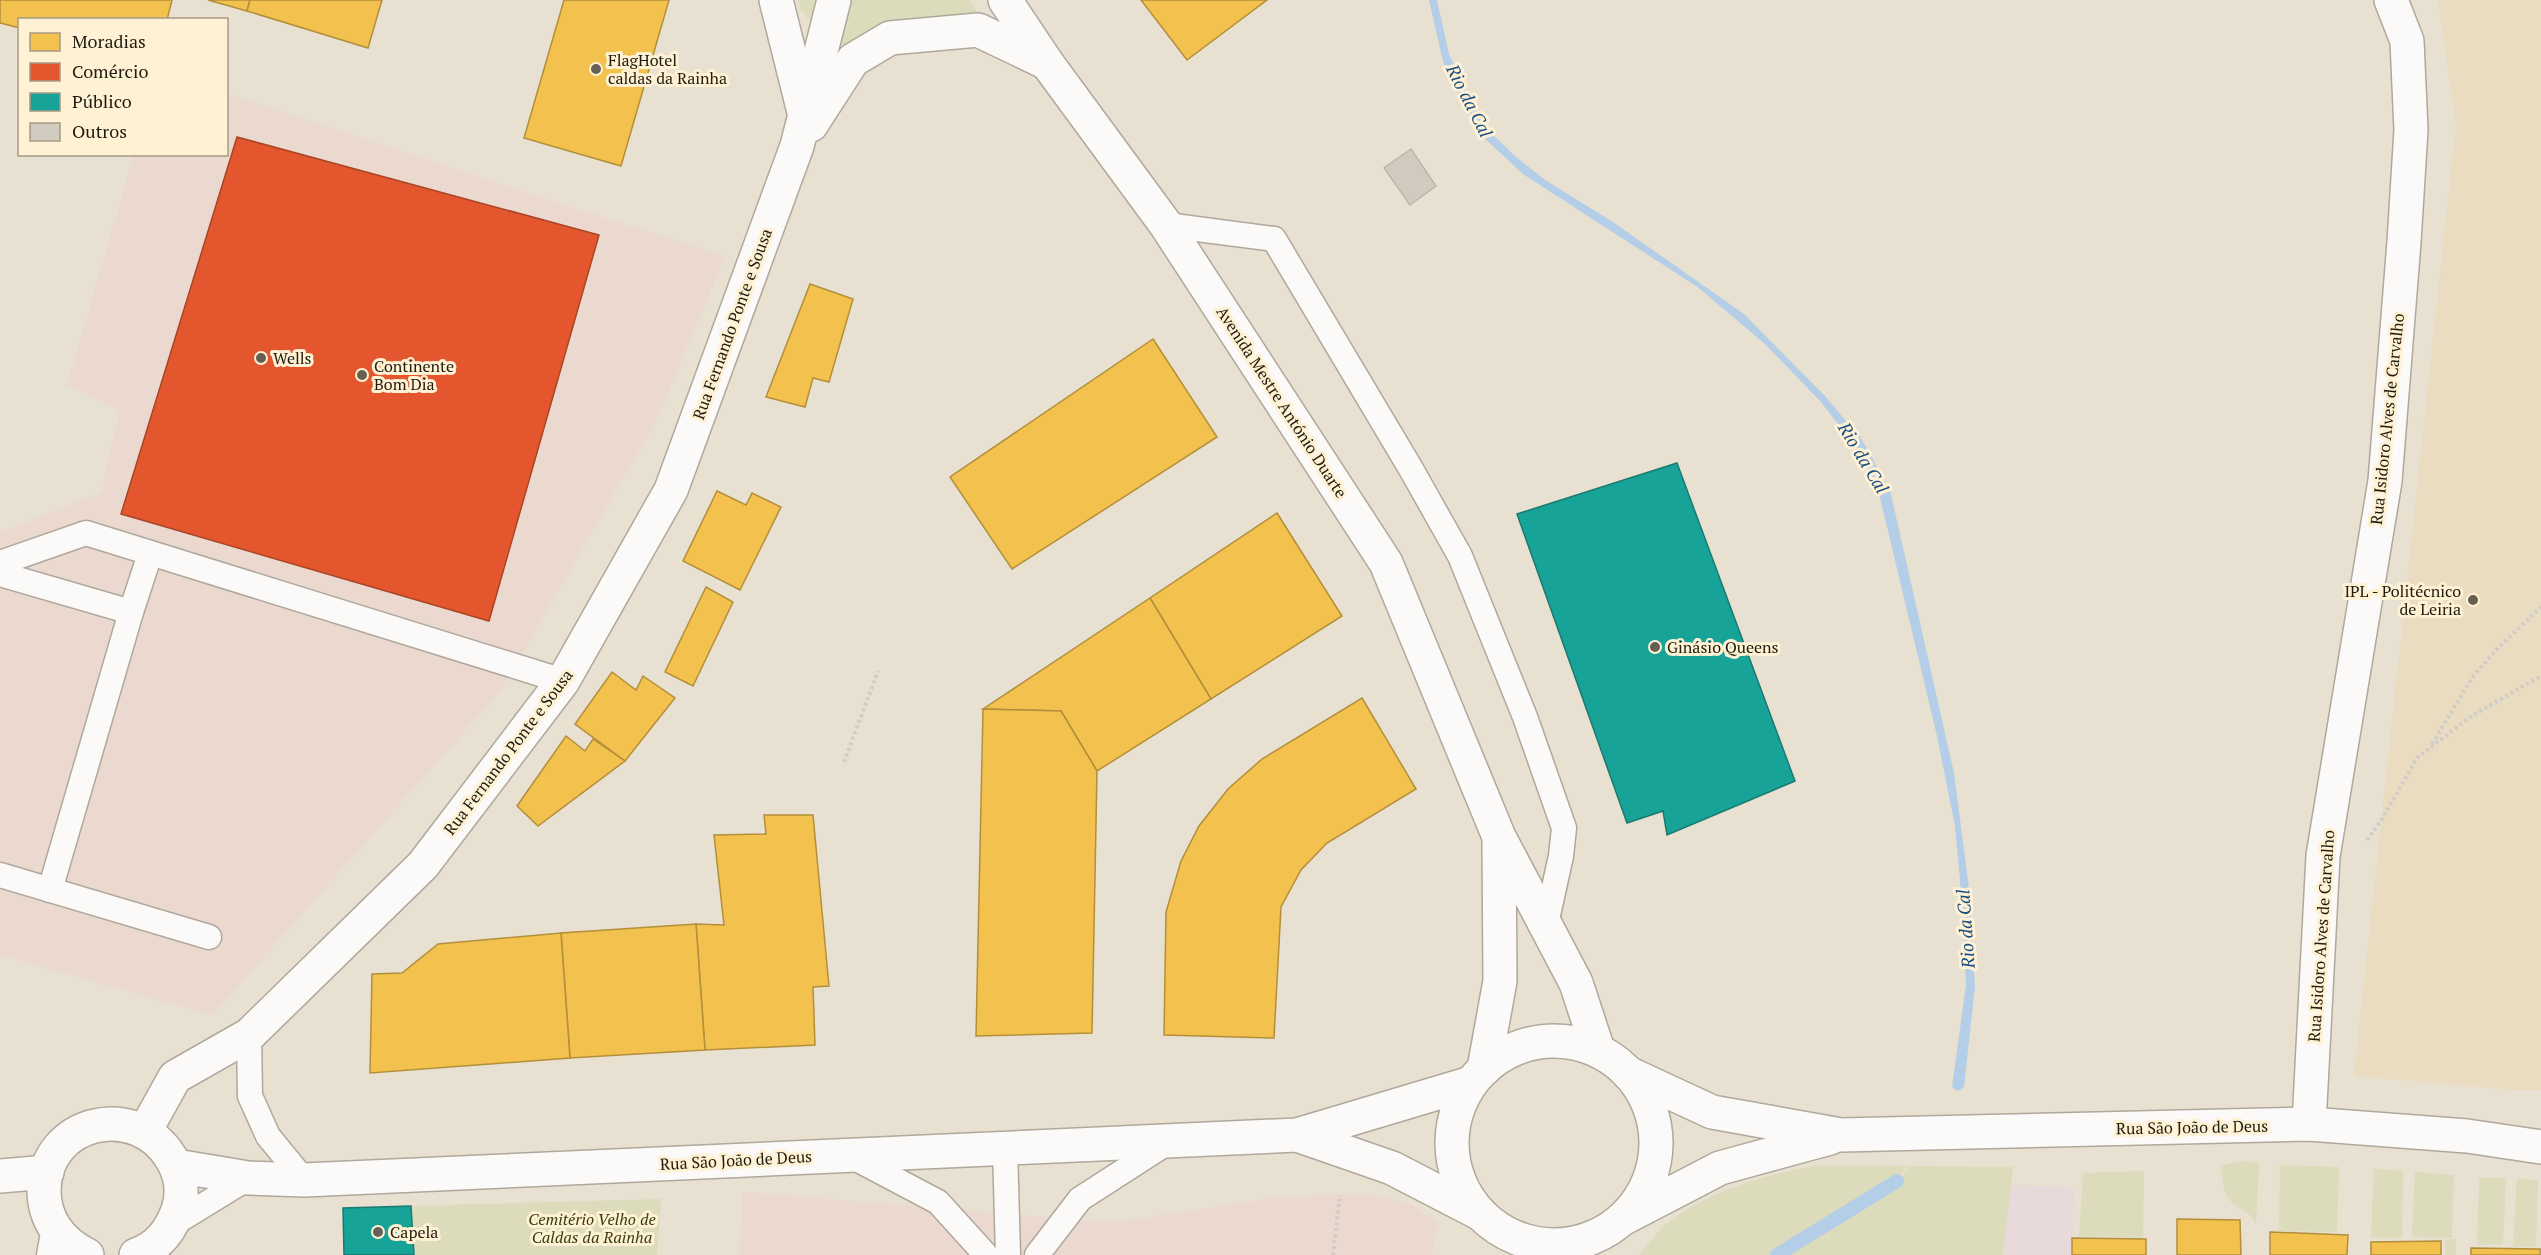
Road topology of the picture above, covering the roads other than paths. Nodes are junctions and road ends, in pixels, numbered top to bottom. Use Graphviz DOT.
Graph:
graph roads {
  1 [pos="776,0"];
  2 [pos="834,0"];
  3 [pos="1005,0"];
  4 [pos="2391,0"];
  5 [pos="1047,63"];
  6 [pos="804,113"];
  7 [pos="797,147"];
  8 [pos="1166,225"];
  9 [pos="150,554"];
  10 [pos="0,563"];
  11 [pos="0,574"];
  12 [pos="131,612"];
  13 [pos="563,681"];
  14 [pos="1499,837"];
  15 [pos="0,875"];
  16 [pos="50,890"];
  17 [pos="1546,924"];
  18 [pos="209,937"];
  19 [pos="249,1035"];
  20 [pos="1598,1050"];
  21 [pos="1628,1073"];
  22 [pos="1477,1076"];
  23 [pos="2310,1124"];
  24 [pos="146,1131"];
  25 [pos="1297,1135"];
  26 [pos="1841,1135"];
  27 [pos="1171,1141"];
  28 [pos="2541,1147"];
  29 [pos="1005,1148"];
  30 [pos="849,1155"];
  31 [pos="176,1166"];
  32 [pos="47,1172"];
  33 [pos="0,1176"];
  34 [pos="248,1178"];
  35 [pos="304,1180"];
  36 [pos="1484,1217"];
  37 [pos="173,1224"];
  38 [pos="1612,1234"];
  39 [pos="52,1242"];
  40 [pos="87,1255"];
  41 [pos="136,1255"];
  42 [pos="986,1255"];
  43 [pos="1008,1255"];
  44 [pos="1037,1255"];
  45 [pos="1500,1255"];
  1 -- 6 [label="street, Rua Fernando Ponte e Sousa"];
  2 -- 6 [label="street, Rua Fernando Ponte e Sousa"];
  3 -- 5 [label="street, Avenida Mestre António Duarte"];
  4 -- 23 [label="street, Rua Isidoro Alves de Carvalho"];
  5 -- 7 [label="street, Rua Fernando Ponte e Sousa"];
  5 -- 8 [label="street, Avenida Mestre António Duarte"];
  6 -- 7 [label="street, Rua Fernando Ponte e Sousa"];
  7 -- 13 [label="street, Rua Fernando Ponte e Sousa"];
  8 -- 14 [label="street, Avenida Mestre António Duarte"];
  8 -- 17 [label="lane"];
  9 -- 10 [label="lane"];
  9 -- 12 [label="lane"];
  9 -- 13 [label="lane"];
  11 -- 12 [label="lane"];
  12 -- 16 [label="lane"];
  13 -- 19 [label="street, Rua Fernando Ponte e Sousa"];
  14 -- 17 [label="street, Avenida Mestre António Duarte"];
  14 -- 22 [label="street"];
  15 -- 16 [label="lane"];
  16 -- 18 [label="lane"];
  17 -- 20 [label="street, Avenida Mestre António Duarte"];
  19 -- 24 [label="street, Rua Fernando Ponte e Sousa"];
  19 -- 35 [label="lane"];
  20 -- 21 [label="street"];
  20 -- 22 [label="street"];
  21 -- 26 [label="street"];
  21 -- 38 [label="street"];
  22 -- 25 [label="street"];
  22 -- 36 [label="street"];
  23 -- 26 [label="street, Rua São João de Deus"];
  23 -- 28 [label="street, Rua São João de Deus"];
  24 -- 31 [label="street"];
  24 -- 32 [label="street"];
  25 -- 27 [label="street, Rua São João de Deus"];
  25 -- 36 [label="street"];
  26 -- 38 [label="street"];
  27 -- 29 [label="street, Rua São João de Deus"];
  27 -- 44 [label="lane"];
  29 -- 30 [label="street, Rua São João de Deus"];
  29 -- 43 [label="lane"];
  30 -- 35 [label="street, Rua São João de Deus"];
  30 -- 42 [label="lane"];
  31 -- 34 [label="street, Rua São João de Deus"];
  31 -- 37 [label="street"];
  32 -- 33 [label="street"];
  32 -- 39 [label="street"];
  34 -- 35 [label="street, Rua São João de Deus"];
  34 -- 37 [label="lane"];
  36 -- 38 [label="street"];
  36 -- 45 [label="street"];
  37 -- 41 [label="street"];
  39 -- 40 [label="street"];
}
